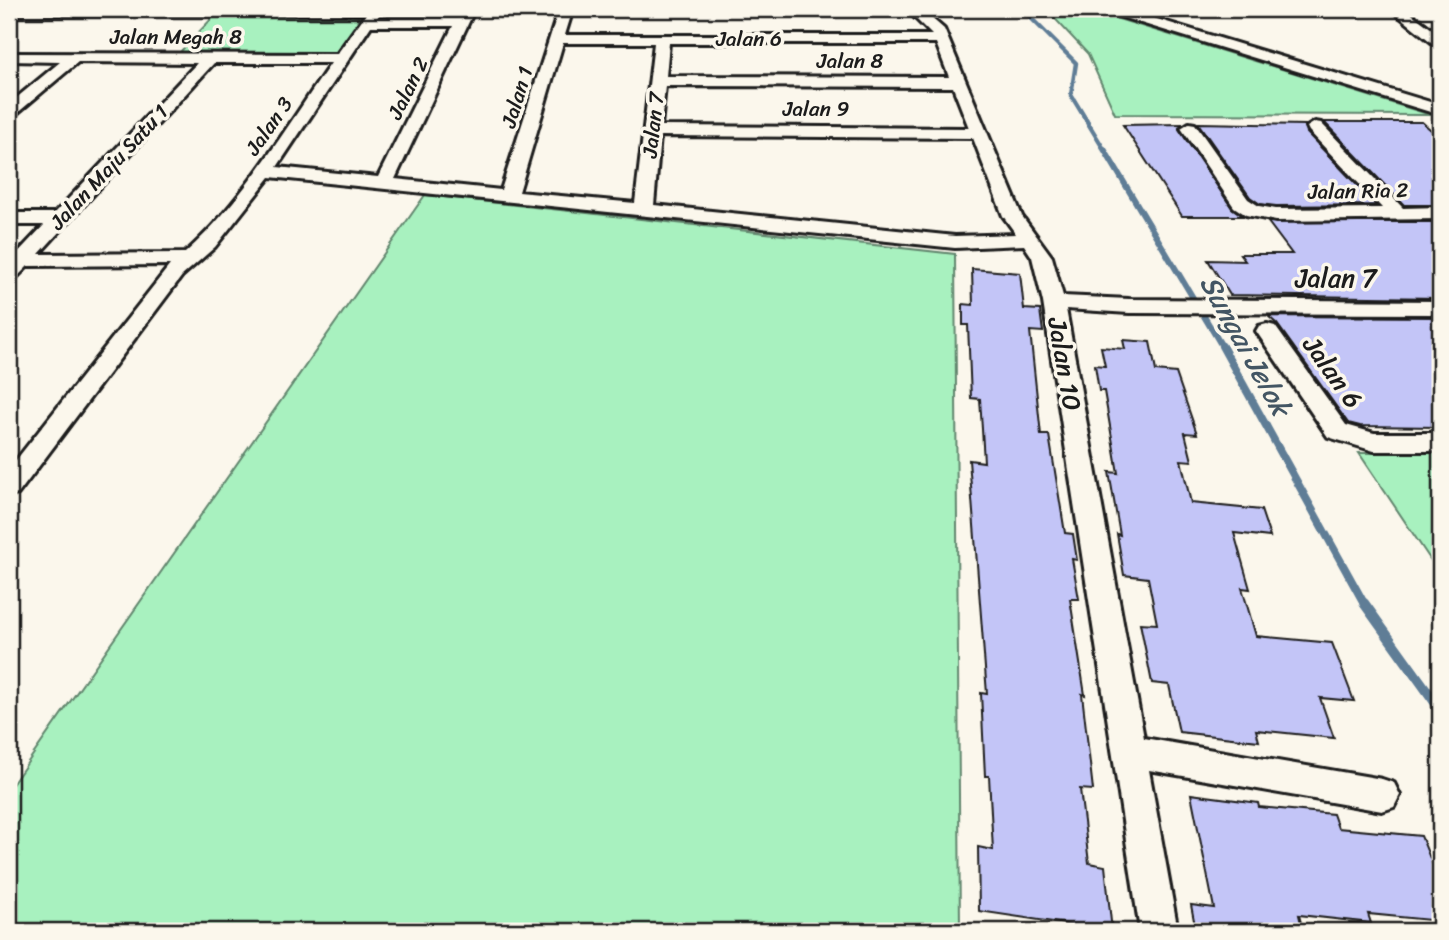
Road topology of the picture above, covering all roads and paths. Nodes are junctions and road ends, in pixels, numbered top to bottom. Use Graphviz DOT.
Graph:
graph roads {
  1 [pos="566,9"];
  2 [pos="913,9"];
  3 [pos="1110,9"];
  4 [pos="1397,9"];
  5 [pos="121,10"];
  6 [pos="244,10"];
  7 [pos="9,11"];
  8 [pos="373,14"];
  9 [pos="465,15"];
  10 [pos="941,38"];
  11 [pos="557,39"];
  12 [pos="662,39"];
  13 [pos="1440,42"];
  14 [pos="9,57"];
  15 [pos="74,58"];
  16 [pos="343,58"];
  17 [pos="208,59"];
  18 [pos="658,81"];
  19 [pos="959,82"];
  20 [pos="1440,110"];
  21 [pos="9,111"];
  22 [pos="1315,127"];
  23 [pos="1189,128"];
  24 [pos="653,131"];
  25 [pos="979,133"];
  26 [pos="265,171"];
  27 [pos="383,185"];
  28 [pos="508,197"];
  29 [pos="645,211"];
  30 [pos="1440,213"];
  31 [pos="1397,214"];
  32 [pos="9,219"];
  33 [pos="60,219"];
  34 [pos="1031,239"];
  35 [pos="188,259"];
  36 [pos="16,267"];
  37 [pos="1054,302"];
  38 [pos="1440,307"];
  39 [pos="1267,331"];
  40 [pos="1440,442"];
  41 [pos="21,455"];
  42 [pos="9,487"];
  43 [pos="1130,751"];
  44 [pos="1382,795"];
  45 [pos="1158,931"];
  1 -- 11 [label="street, Jalan 1"];
  2 -- 10 [label="street, Jalan 10"];
  3 -- 20 [label="street"];
  4 -- 13 [label="street"];
  5 -- 6 [label="street"];
  5 -- 7 [label="street"];
  6 -- 8 [label="street"];
  8 -- 9 [label="street"];
  8 -- 16 [label="street, Jalan 3"];
  9 -- 27 [label="street, Jalan 2"];
  10 -- 12 [label="street, Jalan 6"];
  10 -- 19 [label="street, Jalan 10"];
  11 -- 12 [label="street, Jalan 6"];
  11 -- 28 [label="street, Jalan 1"];
  12 -- 18 [label="street, Jalan 7"];
  14 -- 15 [label="street, Jalan Megah 8"];
  15 -- 17 [label="street, Jalan Megah 8"];
  15 -- 21 [label="street"];
  16 -- 17 [label="street, Jalan Megah 8"];
  16 -- 26 [label="street, Jalan 3"];
  17 -- 33 [label="street, Jalan Maju Satu 1"];
  18 -- 19 [label="street, Jalan 8"];
  18 -- 24 [label="street, Jalan 7"];
  19 -- 25 [label="street, Jalan 10"];
  22 -- 31 [label="street"];
  23 -- 31 [label="street, Jalan Ria 2"];
  24 -- 25 [label="street, Jalan 9"];
  24 -- 29 [label="street, Jalan 7"];
  25 -- 34 [label="street, Jalan 10"];
  26 -- 27 [label="street"];
  26 -- 35 [label="street, Jalan 3"];
  27 -- 28 [label="street"];
  28 -- 29 [label="street"];
  29 -- 34 [label="street"];
  30 -- 31 [label="street, Jalan Ria 2"];
  32 -- 33 [label="street"];
  33 -- 36 [label="street, Jalan Maju Satu 1"];
  34 -- 37 [label="street, Jalan 10"];
  35 -- 36 [label="street"];
  35 -- 41 [label="street, Jalan 3"];
  37 -- 38 [label="street, Jalan 7"];
  37 -- 43 [label="street, Jalan 10"];
  39 -- 40 [label="street, Jalan 6"];
  41 -- 42 [label="street, Jalan 3"];
  43 -- 44 [label="street"];
  43 -- 45 [label="street, Jalan 10"];
}
